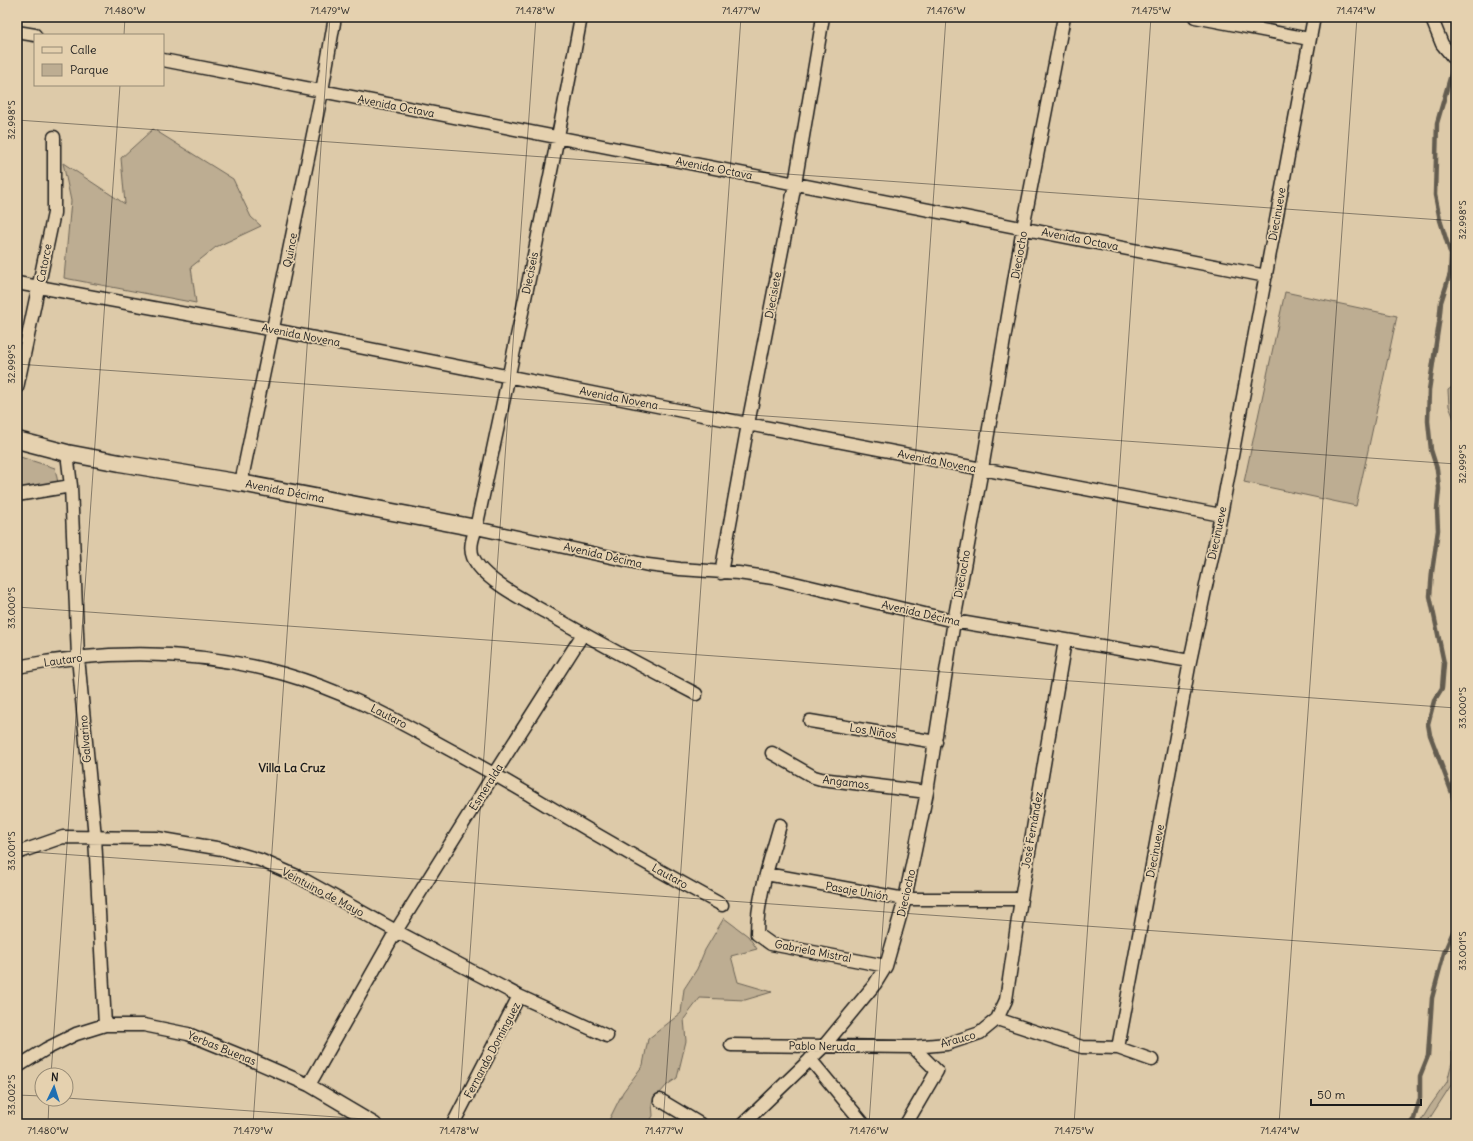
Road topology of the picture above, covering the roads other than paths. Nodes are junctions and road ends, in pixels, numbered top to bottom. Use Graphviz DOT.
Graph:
graph roads {
  1 [pos="336,17"];
  2 [pos="581,17"];
  3 [pos="823,17"];
  4 [pos="1064,17"];
  5 [pos="1195,17"];
  6 [pos="1314,17"];
  7 [pos="1431,17"];
  8 [pos="17,32"];
  9 [pos="34,35"];
  10 [pos="1309,39"];
  11 [pos="164,60"];
  12 [pos="1456,61"];
  13 [pos="322,91"];
  14 [pos="54,137"];
  15 [pos="558,138"];
  16 [pos="794,184"];
  17 [pos="1023,228"];
  18 [pos="1266,276"];
  19 [pos="17,283"];
  20 [pos="39,288"];
  21 [pos="274,330"];
  22 [pos="509,376"];
  23 [pos="17,388"];
  24 [pos="748,424"];
  25 [pos="17,440"];
  26 [pos="67,452"];
  27 [pos="982,470"];
  28 [pos="241,482"];
  29 [pos="71,486"];
  30 [pos="17,495"];
  31 [pos="1221,515"];
  32 [pos="476,528"];
  33 [pos="721,573"];
  34 [pos="954,621"];
  35 [pos="583,634"];
  36 [pos="1065,641"];
  37 [pos="78,657"];
  38 [pos="1190,661"];
  39 [pos="17,668"];
  40 [pos="696,694"];
  41 [pos="810,721"];
  42 [pos="936,742"];
  43 [pos="772,752"];
  44 [pos="494,774"];
  45 [pos="927,792"];
  46 [pos="780,826"];
  47 [pos="95,837"];
  48 [pos="17,853"];
  49 [pos="766,874"];
  50 [pos="905,899"];
  51 [pos="1021,899"];
  52 [pos="722,905"];
  53 [pos="396,931"];
  54 [pos="886,966"];
  55 [pos="519,996"];
  56 [pos="997,1018"];
  57 [pos="105,1025"];
  58 [pos="607,1036"];
  59 [pos="731,1045"];
  60 [pos="823,1047"];
  61 [pos="913,1047"];
  62 [pos="1118,1048"];
  63 [pos="810,1059"];
  64 [pos="1152,1060"];
  65 [pos="17,1066"];
  66 [pos="309,1085"];
  67 [pos="660,1100"];
  68 [pos="863,1123"];
  69 [pos="375,1124"];
  70 [pos="453,1124"];
  71 [pos="700,1124"];
  72 [pos="743,1124"];
  73 [pos="906,1124"];
  1 -- 13 [label="street, Quince"];
  2 -- 15 [label="street, Dieciseis"];
  3 -- 16 [label="street, Diecisiete"];
  4 -- 17 [label="street, Dieciocho"];
  5 -- 10 [label="street"];
  6 -- 10 [label="street, Diecinueve"];
  7 -- 12 [label="street"];
  8 -- 9 [label="street"];
  10 -- 18 [label="street, Diecinueve"];
  11 -- 13 [label="street, Avenida Octava"];
  13 -- 15 [label="street, Avenida Octava"];
  13 -- 21 [label="street, Quince"];
  14 -- 20 [label="street, Catorce"];
  15 -- 16 [label="street, Avenida Octava"];
  15 -- 22 [label="street, Dieciseis"];
  16 -- 17 [label="street, Avenida Octava"];
  16 -- 24 [label="street, Diecisiete"];
  17 -- 18 [label="street, Avenida Octava"];
  17 -- 27 [label="street, Dieciocho"];
  18 -- 31 [label="street, Diecinueve"];
  19 -- 20 [label="street, Avenida Novena"];
  20 -- 21 [label="street, Avenida Novena"];
  20 -- 23 [label="street, Catorce"];
  21 -- 22 [label="street, Avenida Novena"];
  21 -- 28 [label="street, Quince"];
  22 -- 24 [label="street, Avenida Novena"];
  22 -- 32 [label="street, Dieciseis"];
  24 -- 27 [label="street, Avenida Novena"];
  24 -- 33 [label="street, Diecisiete"];
  25 -- 26 [label="street, Avenida Décima"];
  26 -- 28 [label="street, Avenida Décima"];
  26 -- 29 [label="street, Galvarino"];
  27 -- 31 [label="street, Avenida Novena"];
  27 -- 34 [label="street, Dieciocho"];
  28 -- 32 [label="street, Avenida Décima"];
  29 -- 30 [label="street"];
  29 -- 37 [label="street, Galvarino"];
  31 -- 38 [label="street, Diecinueve"];
  32 -- 33 [label="street, Avenida Décima"];
  32 -- 35 [label="street"];
  33 -- 34 [label="street, Avenida Décima"];
  34 -- 36 [label="street, Avenida Décima"];
  34 -- 42 [label="street, Dieciocho"];
  35 -- 40 [label="street"];
  35 -- 44 [label="street, Esmeralda"];
  36 -- 38 [label="street, Avenida Décima"];
  36 -- 51 [label="street, José Fernández"];
  37 -- 39 [label="street, Lautaro"];
  37 -- 44 [label="street, Lautaro"];
  37 -- 47 [label="street, Galvarino"];
  38 -- 62 [label="street, Diecinueve"];
  41 -- 42 [label="street, Los Niños"];
  42 -- 45 [label="street, Dieciocho"];
  43 -- 45 [label="street, Angamos"];
  44 -- 52 [label="street, Lautaro"];
  44 -- 53 [label="street, Esmeralda"];
  45 -- 50 [label="street, Dieciocho"];
  46 -- 49 [label="street, Gabriela Mistral"];
  47 -- 48 [label="street, Veintuino de Mayo"];
  47 -- 53 [label="street, Veintuino de Mayo"];
  47 -- 57 [label="street, Galvarino"];
  49 -- 50 [label="street, Pasaje Unión"];
  49 -- 54 [label="street, Gabriela Mistral"];
  50 -- 51 [label="street, Pasaje Unión"];
  50 -- 54 [label="street, Dieciocho"];
  51 -- 56 [label="street, José Fernández"];
  53 -- 55 [label="street, Veintuino de Mayo"];
  53 -- 66 [label="street, Esmeralda"];
  54 -- 60 [label="street, Dieciocho"];
  55 -- 58 [label="street, Veintuino de Mayo"];
  55 -- 70 [label="street, Fernando Domínguez"];
  56 -- 61 [label="street, Arauco"];
  56 -- 62 [label="street"];
  57 -- 65 [label="street, Yerbas Buenas"];
  57 -- 66 [label="street, Yerbas Buenas"];
  59 -- 60 [label="street, Pablo Neruda"];
  60 -- 61 [label="street, Pablo Neruda"];
  60 -- 63 [label="street, Dieciocho"];
  61 -- 73 [label="street"];
  62 -- 64 [label="street"];
  63 -- 68 [label="street"];
  63 -- 72 [label="street, Dieciocho"];
  66 -- 69 [label="street, Yerbas Buenas"];
  67 -- 71 [label="street"];
}
